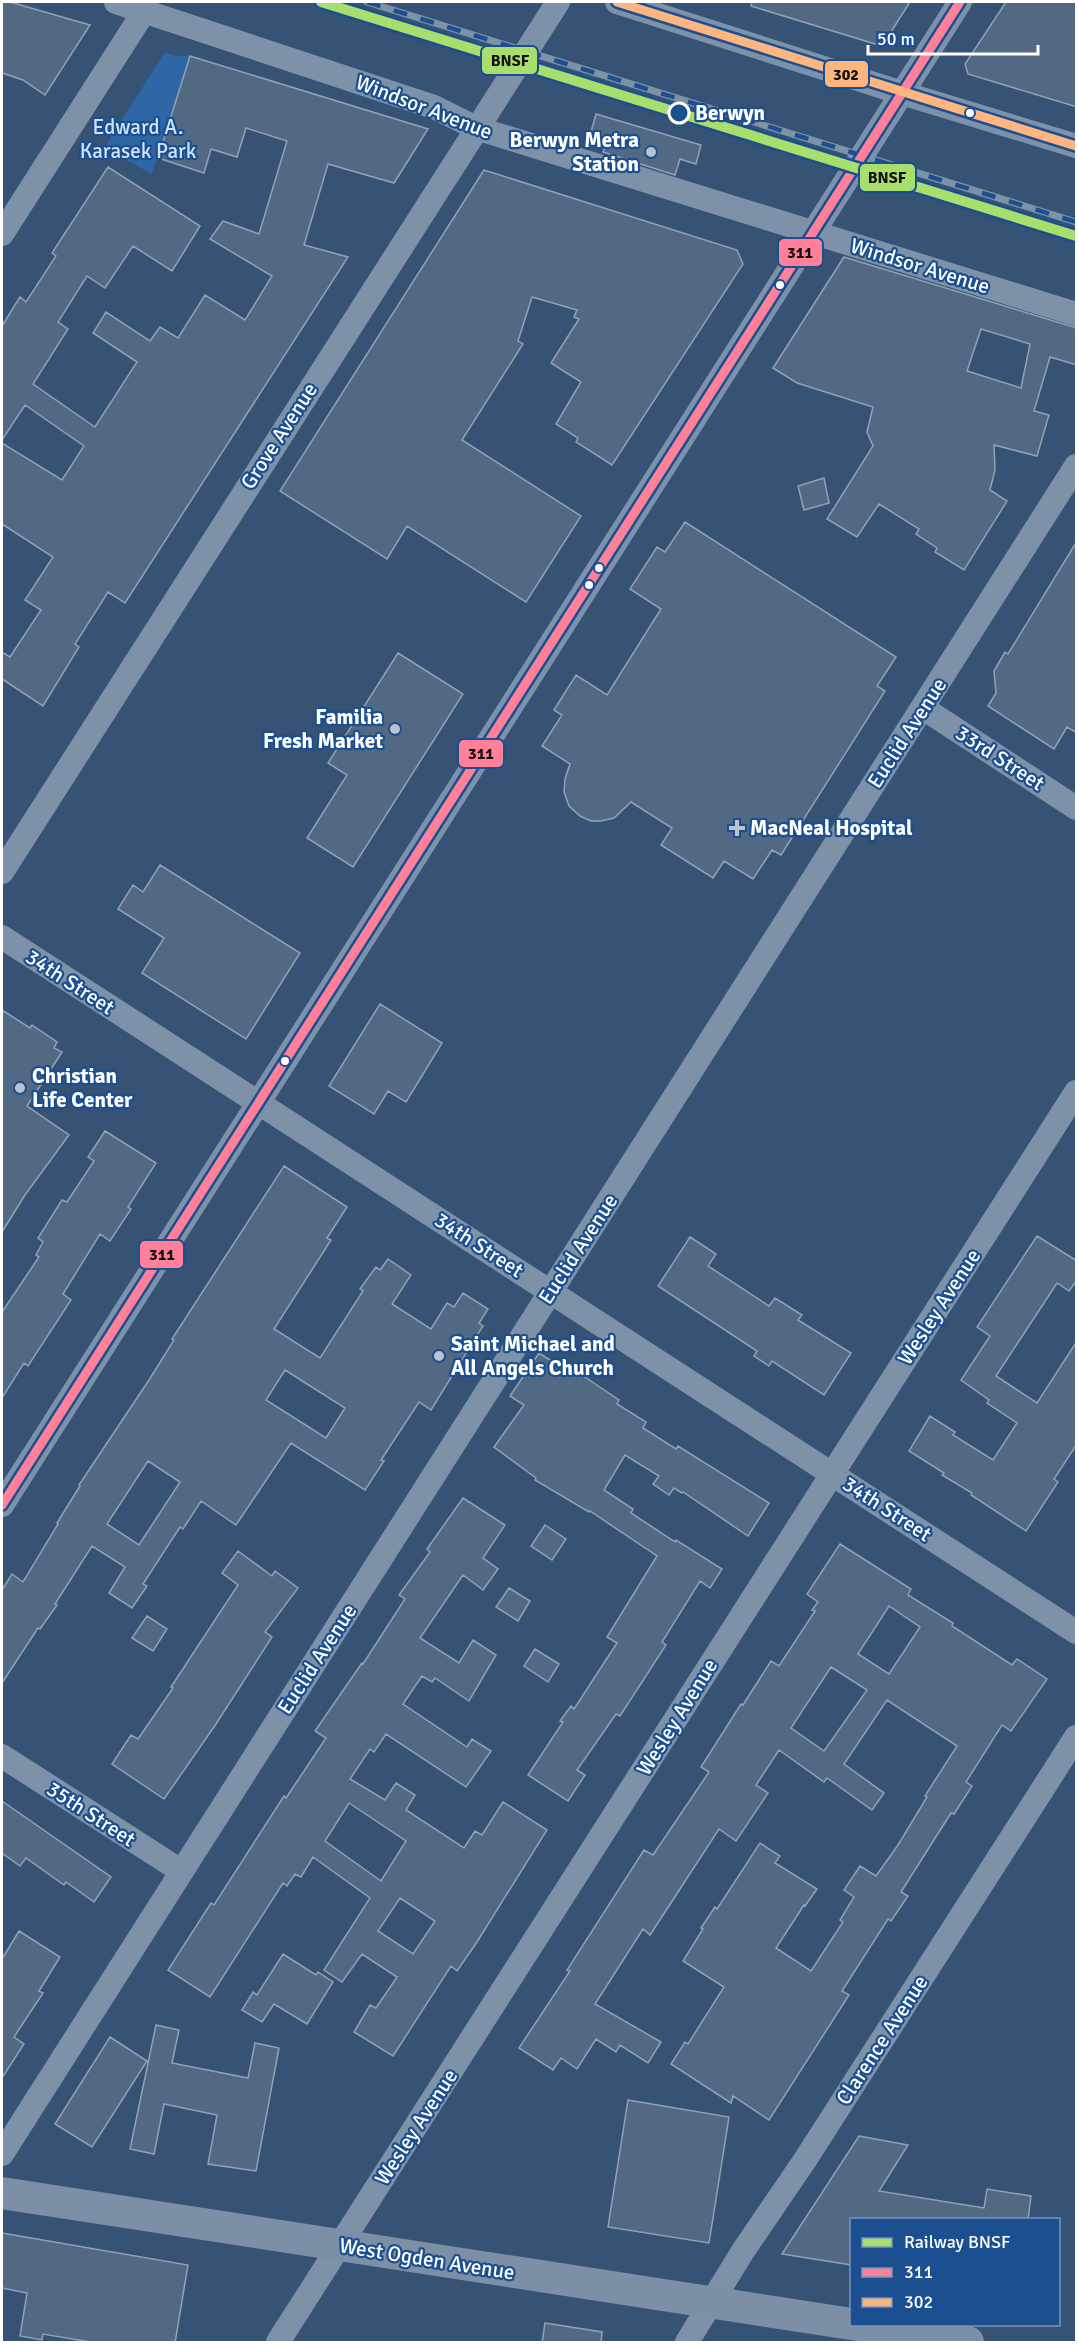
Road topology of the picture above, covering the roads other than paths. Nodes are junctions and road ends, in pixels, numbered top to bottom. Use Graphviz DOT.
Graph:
graph roads {
  1 [pos="116,2"];
  2 [pos="558,2"];
  3 [pos="617,2"];
  4 [pos="960,2"];
  5 [pos="145,10"];
  6 [pos="902,93"];
  7 [pos="476,128"];
  8 [pos="1077,146"];
  9 [pos="812,233"];
  10 [pos="2,234"];
  11 [pos="1077,314"];
  12 [pos="1077,466"];
  13 [pos="922,708"];
  14 [pos="1077,807"];
  15 [pos="2,872"];
  16 [pos="2,937"];
  17 [pos="1077,1092"];
  18 [pos="258,1102"];
  19 [pos="551,1292"];
  20 [pos="832,1474"];
  21 [pos="2,1505"];
  22 [pos="1077,1632"];
  23 [pos="1077,1737"];
  24 [pos="2,1756"];
  25 [pos="181,1871"];
  26 [pos="2,2154"];
  27 [pos="2,2193"];
  28 [pos="340,2245"];
  29 [pos="712,2303"];
  30 [pos="850,2325"];
  31 [pos="859,2326"];
  32 [pos="278,2343"];
  33 [pos="687,2343"];
  34 [pos="968,2343"];
  1 -- 5 [label="street, Windsor Avenue"];
  2 -- 7 [label="street, Grove Avenue"];
  3 -- 6 [label="street"];
  4 -- 6 [label="street"];
  5 -- 7 [label="street, Windsor Avenue"];
  5 -- 10 [label="street"];
  6 -- 8 [label="street"];
  6 -- 9 [label="street"];
  7 -- 9 [label="street, Windsor Avenue"];
  7 -- 15 [label="street, Grove Avenue"];
  9 -- 11 [label="street, Windsor Avenue"];
  9 -- 18 [label="street"];
  12 -- 13 [label="street, Euclid Avenue"];
  13 -- 14 [label="street, 33rd Street"];
  13 -- 19 [label="street, Euclid Avenue"];
  16 -- 18 [label="street, 34th Street"];
  17 -- 20 [label="street, Wesley Avenue"];
  18 -- 19 [label="street, 34th Street"];
  18 -- 21 [label="street"];
  19 -- 20 [label="street, 34th Street"];
  19 -- 25 [label="street, Euclid Avenue"];
  20 -- 22 [label="street, 34th Street"];
  20 -- 28 [label="street, Wesley Avenue"];
  23 -- 29 [label="street, Clarence Avenue"];
  24 -- 25 [label="street, 35th Street"];
  25 -- 26 [label="street, Euclid Avenue"];
  27 -- 28 [label="main road, West Ogden Avenue"];
  28 -- 29 [label="main road, West Ogden Avenue"];
  28 -- 32 [label="street, Wesley Avenue"];
  29 -- 30 [label="main road, West Ogden Avenue"];
  29 -- 33 [label="street, Clarence Avenue"];
  31 -- 34 [label="main road, West Ogden Avenue"];
}
